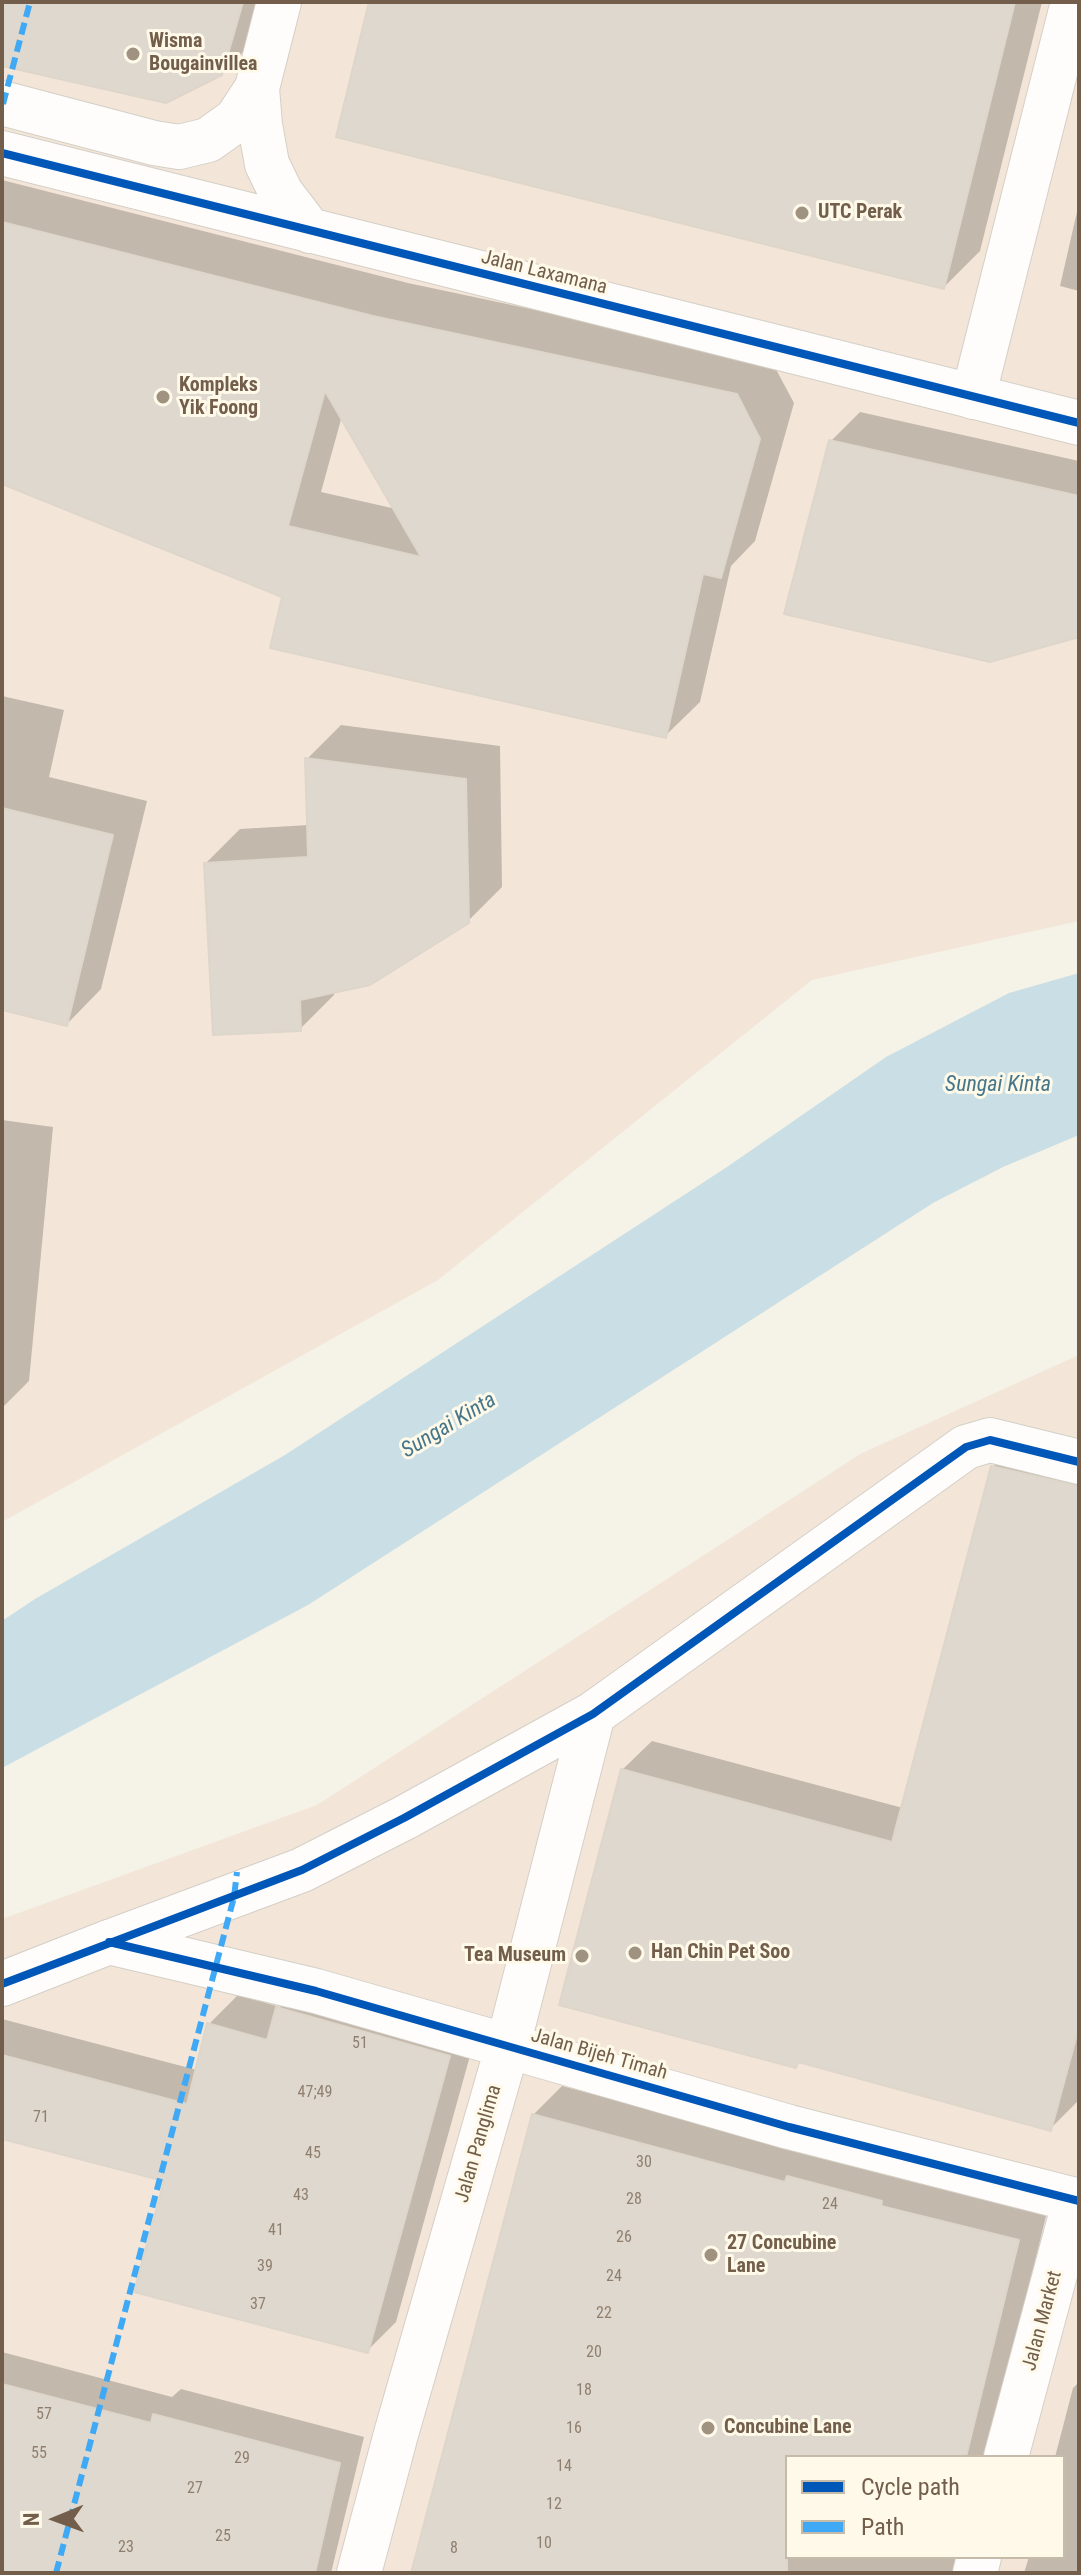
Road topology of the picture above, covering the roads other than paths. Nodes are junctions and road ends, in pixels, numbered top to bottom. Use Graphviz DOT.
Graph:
graph roads {
  1 [pos="279,2"];
  2 [pos="1073,2"];
  3 [pos="257,88"];
  4 [pos="2,103"];
  5 [pos="2,153"];
  6 [pos="310,231"];
  7 [pos="973,397"];
  8 [pos="1079,423"];
  9 [pos="1079,1462"];
  10 [pos="593,1714"];
  11 [pos="109,1942"];
  12 [pos="2,1984"];
  13 [pos="508,2045"];
  14 [pos="1078,2196"];
  15 [pos="1007,2455"];
  16 [pos="359,2573"];
  1 -- 3 [label="street"];
  2 -- 7 [label="street"];
  3 -- 4 [label="street"];
  3 -- 6 [label="street"];
  5 -- 6 [label="street, Jalan Laxamana"];
  6 -- 7 [label="street, Jalan Laxamana"];
  7 -- 8 [label="street, Jalan Laxamana"];
  9 -- 10 [label="street"];
  10 -- 11 [label="street"];
  10 -- 13 [label="street, Jalan Panglima"];
  11 -- 12 [label="street"];
  11 -- 13 [label="street, Jalan Bijeh Timah"];
  13 -- 14 [label="street, Jalan Bijeh Timah"];
  13 -- 16 [label="street, Jalan Panglima"];
  14 -- 15 [label="street, Jalan Market"];
}
